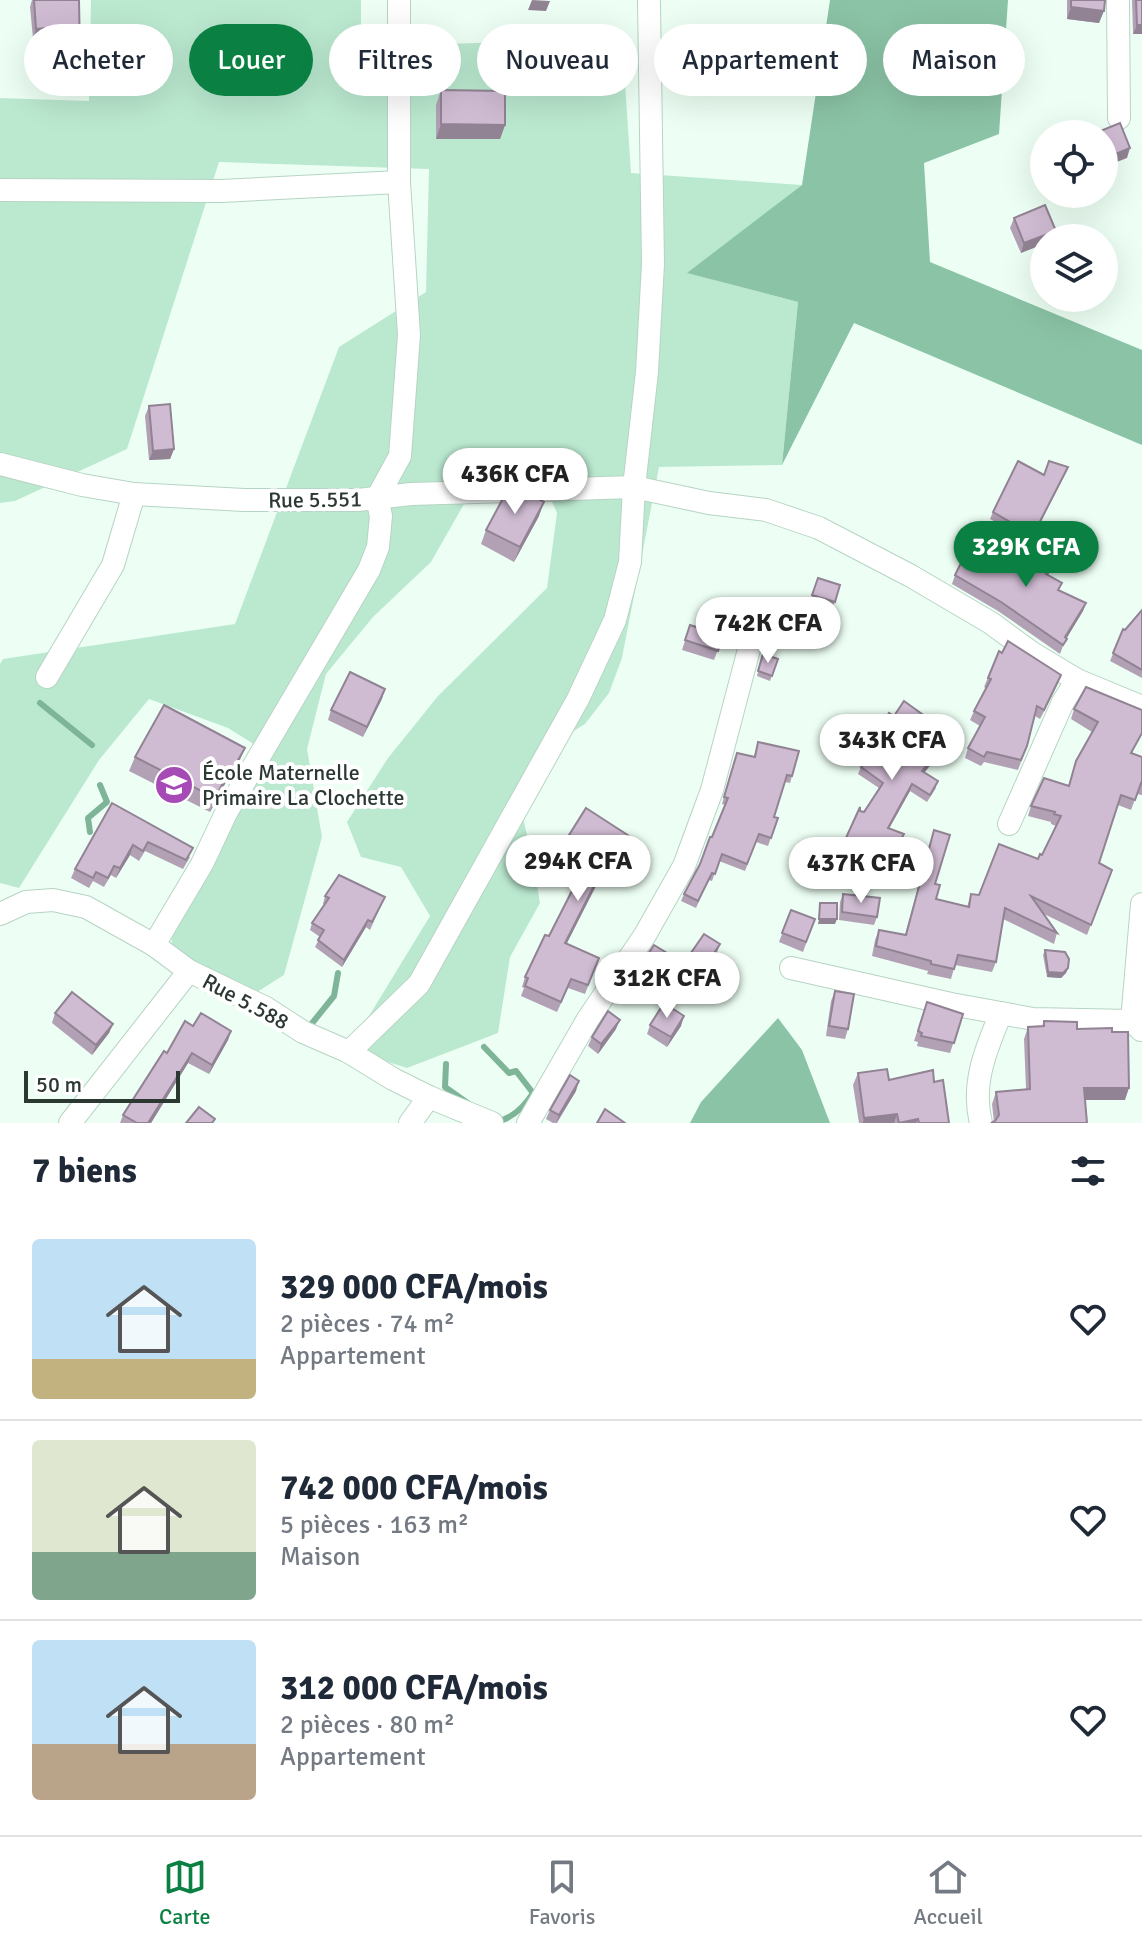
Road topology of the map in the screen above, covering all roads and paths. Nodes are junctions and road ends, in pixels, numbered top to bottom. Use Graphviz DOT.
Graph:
graph roads {
  1 [pos="399,0"];
  2 [pos="1118,0"];
  3 [pos="649,3"];
  4 [pos="1119,118"];
  5 [pos="399,182"];
  6 [pos="0,190"];
  7 [pos="0,464"];
  8 [pos="634,487"];
  9 [pos="134,494"];
  10 [pos="377,498"];
  11 [pos="753,634"];
  12 [pos="47,677"];
  13 [pos="1077,680"];
  14 [pos="1142,707"];
  15 [pos="1009,824"];
  16 [pos="1142,904"];
  17 [pos="0,914"];
  18 [pos="154,945"];
  19 [pos="791,968"];
  20 [pos="189,971"];
  21 [pos="1001,1013"];
  22 [pos="1137,1026"];
  23 [pos="349,1052"];
  24 [pos="429,1097"];
  25 [pos="70,1123"];
  26 [pos="410,1123"];
  27 [pos="492,1123"];
  28 [pos="528,1123"];
  29 [pos="981,1123"];
  1 -- 5 [label="street"];
  2 -- 4 [label="street"];
  3 -- 8 [label="street"];
  5 -- 6 [label="street"];
  5 -- 10 [label="street"];
  7 -- 9 [label="street, Rue 5.551"];
  8 -- 10 [label="street, Rue 5.551"];
  8 -- 13 [label="street, Rue 5.551"];
  8 -- 23 [label="street"];
  9 -- 10 [label="street, Rue 5.551"];
  9 -- 12 [label="street"];
  10 -- 18 [label="street"];
  11 -- 28 [label="street"];
  13 -- 14 [label="street, Rue 5.551"];
  13 -- 15 [label="street"];
  16 -- 22 [label="street"];
  17 -- 18 [label="street, Rue 5.588"];
  18 -- 20 [label="street, Rue 5.588"];
  19 -- 21 [label="street"];
  20 -- 23 [label="street, Rue 5.588"];
  20 -- 25 [label="street"];
  21 -- 22 [label="street"];
  21 -- 29 [label="street"];
  23 -- 24 [label="street, Rue 5.588"];
  24 -- 26 [label="street"];
  24 -- 27 [label="street, Rue 5.588"];
}
